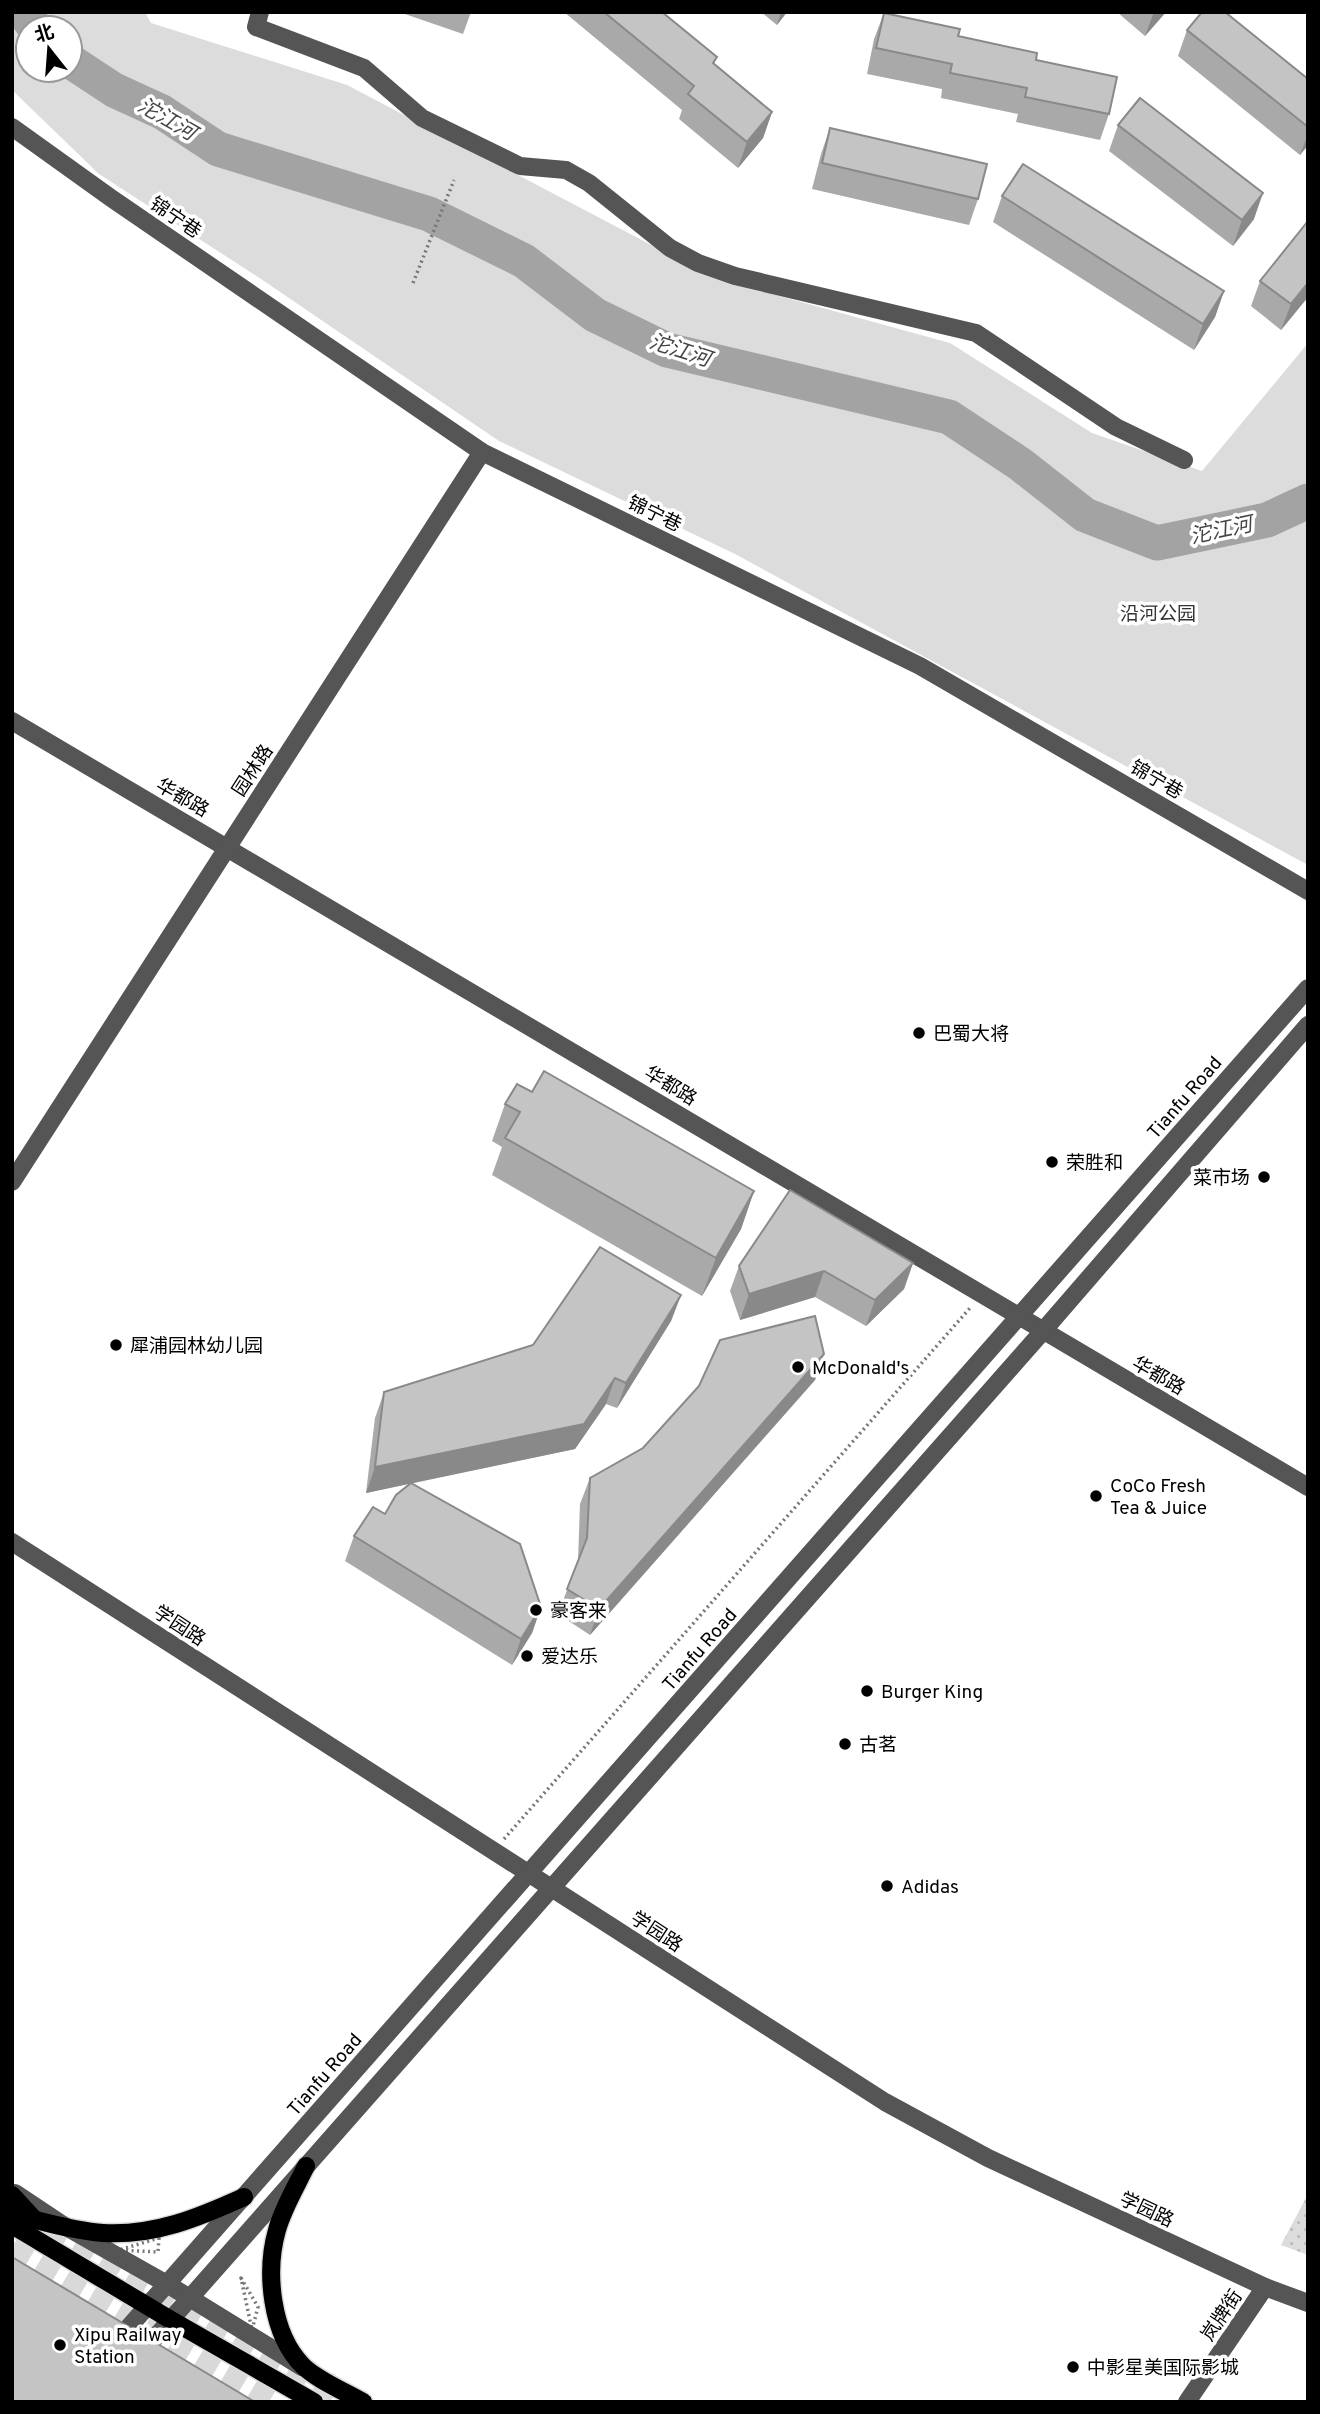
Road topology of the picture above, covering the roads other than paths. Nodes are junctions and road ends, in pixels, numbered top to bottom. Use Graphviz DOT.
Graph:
graph roads {
  1 [pos="260,12"];
  2 [pos="12,127"];
  3 [pos="482,452"];
  4 [pos="1184,460"];
  5 [pos="12,721"];
  6 [pos="228,847"];
  7 [pos="1308,891"];
  8 [pos="1308,989"];
  9 [pos="1308,1025"];
  10 [pos="12,1182"];
  11 [pos="1020,1316"];
  12 [pos="1043,1331"];
  13 [pos="1308,1487"];
  14 [pos="12,1542"];
  15 [pos="528,1874"];
  16 [pos="550,1888"];
  17 [pos="306,2166"];
  18 [pos="12,2193"];
  19 [pos="244,2197"];
  20 [pos="12,2214"];
  21 [pos="34,2219"];
  22 [pos="12,2225"];
  23 [pos="66,2227"];
  24 [pos="69,2258"];
  25 [pos="167,2284"];
  26 [pos="1265,2287"];
  27 [pos="189,2299"];
  28 [pos="1308,2303"];
  29 [pos="148,2306"];
  30 [pos="171,2320"];
  31 [pos="115,2333"];
  32 [pos="149,2353"];
  33 [pos="305,2369"];
  34 [pos="314,2402"];
  35 [pos="363,2402"];
  36 [pos="1187,2402"];
  1 -- 4 [label="street"];
  2 -- 3 [label="street, 锦宁巷"];
  3 -- 6 [label="street, 园林路"];
  3 -- 7 [label="street, 锦宁巷"];
  5 -- 6 [label="street, 华都路"];
  6 -- 10 [label="street, 园林路"];
  6 -- 11 [label="street, 华都路"];
  8 -- 11 [label="street, Tianfu Road"];
  9 -- 12 [label="street"];
  11 -- 12 [label="street, 华都路"];
  11 -- 15 [label="street, Tianfu Road"];
  12 -- 13 [label="street, 华都路"];
  12 -- 16 [label="street"];
  14 -- 15 [label="street, 学园路"];
  15 -- 16 [label="street, 学园路"];
  15 -- 19 [label="street, Tianfu Road"];
  16 -- 17 [label="street"];
  16 -- 26 [label="street, 学园路"];
  17 -- 27 [label="street"];
  17 -- 33 [label="main road"];
  18 -- 21 [label="main road"];
  18 -- 23 [label="street"];
  19 -- 23 [label="main road"];
  19 -- 25 [label="street, Tianfu Road"];
  20 -- 21 [label="main road"];
  21 -- 23 [label="main road"];
  21 -- 24 [label="main road"];
  22 -- 24 [label="main road"];
  23 -- 25 [label="street"];
  24 -- 29 [label="main road"];
  25 -- 27 [label="street"];
  25 -- 29 [label="street, Tianfu Road"];
  26 -- 28 [label="street, 学园路"];
  26 -- 36 [label="street, 岚牌街"];
  27 -- 30 [label="street"];
  27 -- 33 [label="street"];
  29 -- 30 [label="main road"];
  29 -- 31 [label="street, Tianfu Road"];
  30 -- 32 [label="street"];
  30 -- 34 [label="main road"];
  31 -- 32 [label="main road"];
  33 -- 35 [label="main road"];
}
